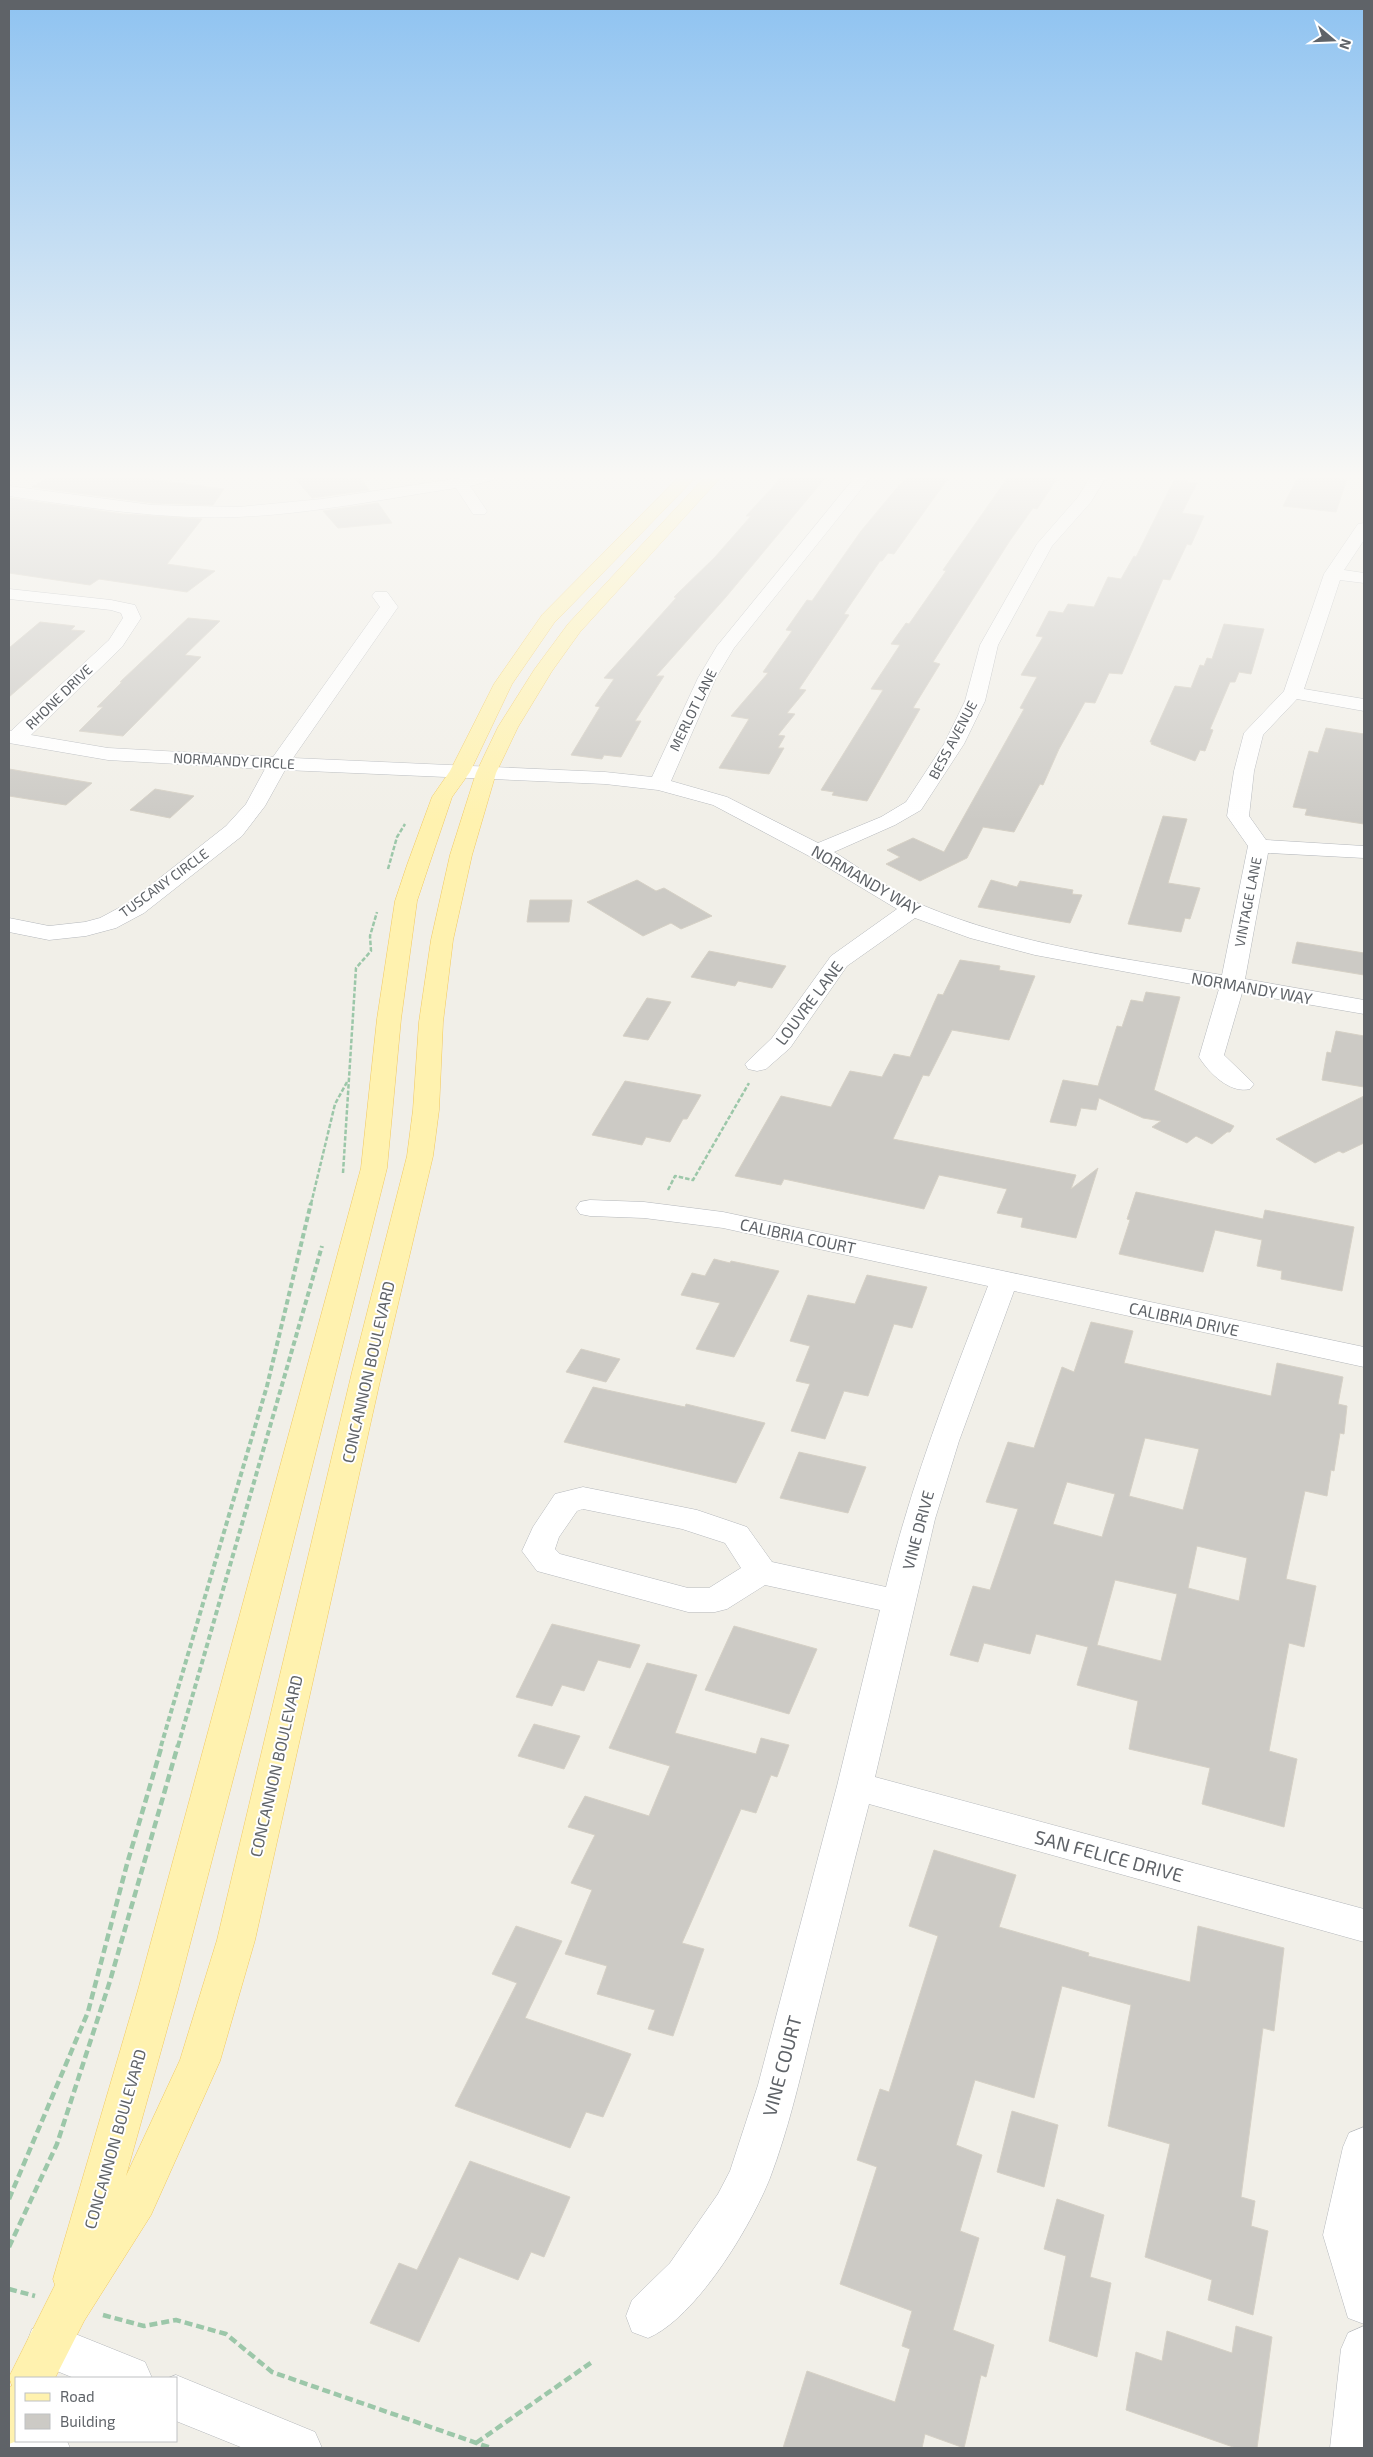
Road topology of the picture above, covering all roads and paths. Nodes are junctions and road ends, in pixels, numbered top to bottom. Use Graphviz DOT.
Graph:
graph roads {
  1 [pos="575,592"];
  2 [pos="607,592"];
  3 [pos="770,592"];
  4 [pos="1019,592"];
  5 [pos="1328,592"];
  6 [pos="9,594"];
  7 [pos="381,596"];
  8 [pos="1293,693"];
  9 [pos="1364,705"];
  10 [pos="12,737"];
  11 [pos="279,763"];
  12 [pos="473,772"];
  13 [pos="659,784"];
  14 [pos="1260,846"];
  15 [pos="817,851"];
  16 [pos="1364,852"];
  17 [pos="912,909"];
  18 [pos="9,925"];
  19 [pos="1232,985"];
  20 [pos="1364,1007"];
  21 [pos="351,1018"];
  22 [pos="753,1073"];
  23 [pos="348,1082"];
  24 [pos="1241,1084"];
  25 [pos="343,1175"];
  26 [pos="675,1176"];
  27 [pos="590,1208"];
  28 [pos="324,1242"];
  29 [pos="1004,1280"];
  30 [pos="1364,1357"];
  31 [pos="761,1572"];
  32 [pos="900,1602"];
  33 [pos="855,1786"];
  34 [pos="1364,1926"];
  35 [pos="1364,2147"];
  36 [pos="9,2199"];
  37 [pos="9,2247"];
  38 [pos="9,2289"];
  39 [pos="16,2291"];
  40 [pos="1364,2302"];
  41 [pos="68,2305"];
  42 [pos="648,2316"];
  43 [pos="144,2326"];
  44 [pos="1364,2349"];
  45 [pos="40,2362"];
  46 [pos="592,2362"];
  47 [pos="123,2377"];
  48 [pos="178,2399"];
  49 [pos="15,2409"];
  50 [pos="9,2422"];
  51 [pos="31,2442"];
  52 [pos="476,2443"];
  53 [pos="47,2448"];
  54 [pos="299,2448"];
  55 [pos="491,2448"];
  56 [pos="1353,2448"];
  1 -- 12 [label="main road, CONCANNON BOULEVARD"];
  2 -- 12 [label="main road, CONCANNON BOULEVARD"];
  3 -- 13 [label="street, MERLOT LANE"];
  4 -- 15 [label="street, BESS AVENUE"];
  5 -- 8 [label="street, VINTAGE LANE"];
  6 -- 10 [label="street, RHONE DRIVE"];
  7 -- 11 [label="street, TUSCANY CIRCLE"];
  8 -- 9 [label="street"];
  8 -- 14 [label="street, VINTAGE LANE"];
  10 -- 11 [label="street, NORMANDY CIRCLE"];
  11 -- 12 [label="street, NORMANDY CIRCLE"];
  11 -- 18 [label="street, TUSCANY CIRCLE"];
  12 -- 13 [label="street, NORMANDY WAY"];
  12 -- 41 [label="main road, CONCANNON BOULEVARD"];
  12 -- 41 [label="main road, CONCANNON BOULEVARD"];
  13 -- 15 [label="street, NORMANDY WAY"];
  14 -- 16 [label="street"];
  14 -- 19 [label="street, VINTAGE LANE"];
  15 -- 17 [label="street, NORMANDY WAY"];
  17 -- 19 [label="street, NORMANDY WAY"];
  17 -- 22 [label="street, LOUVRE LANE"];
  19 -- 20 [label="street, NORMANDY WAY"];
  19 -- 24 [label="street, VINTAGE LANE"];
  21 -- 23 [label="path"];
  22 -- 26 [label="path"];
  23 -- 25 [label="path"];
  23 -- 36 [label="path"];
  27 -- 29 [label="street, CALIBRIA COURT"];
  28 -- 37 [label="path"];
  29 -- 30 [label="street, CALIBRIA DRIVE"];
  29 -- 32 [label="street, VINE DRIVE"];
  31 -- 31 [label="street"];
  31 -- 32 [label="street"];
  32 -- 33 [label="street, VINE DRIVE"];
  33 -- 34 [label="street, SAN FELICE DRIVE"];
  33 -- 42 [label="street, VINE COURT"];
  35 -- 40 [label="street"];
  38 -- 39 [label="path"];
  41 -- 45 [label="main road, CONCANNON BOULEVARD"];
  43 -- 52 [label="path"];
  44 -- 56 [label="street"];
  45 -- 47 [label="street"];
  46 -- 52 [label="path"];
  48 -- 54 [label="street"];
  49 -- 50 [label="main road"];
  51 -- 53 [label="street"];
  52 -- 55 [label="path"];
}
